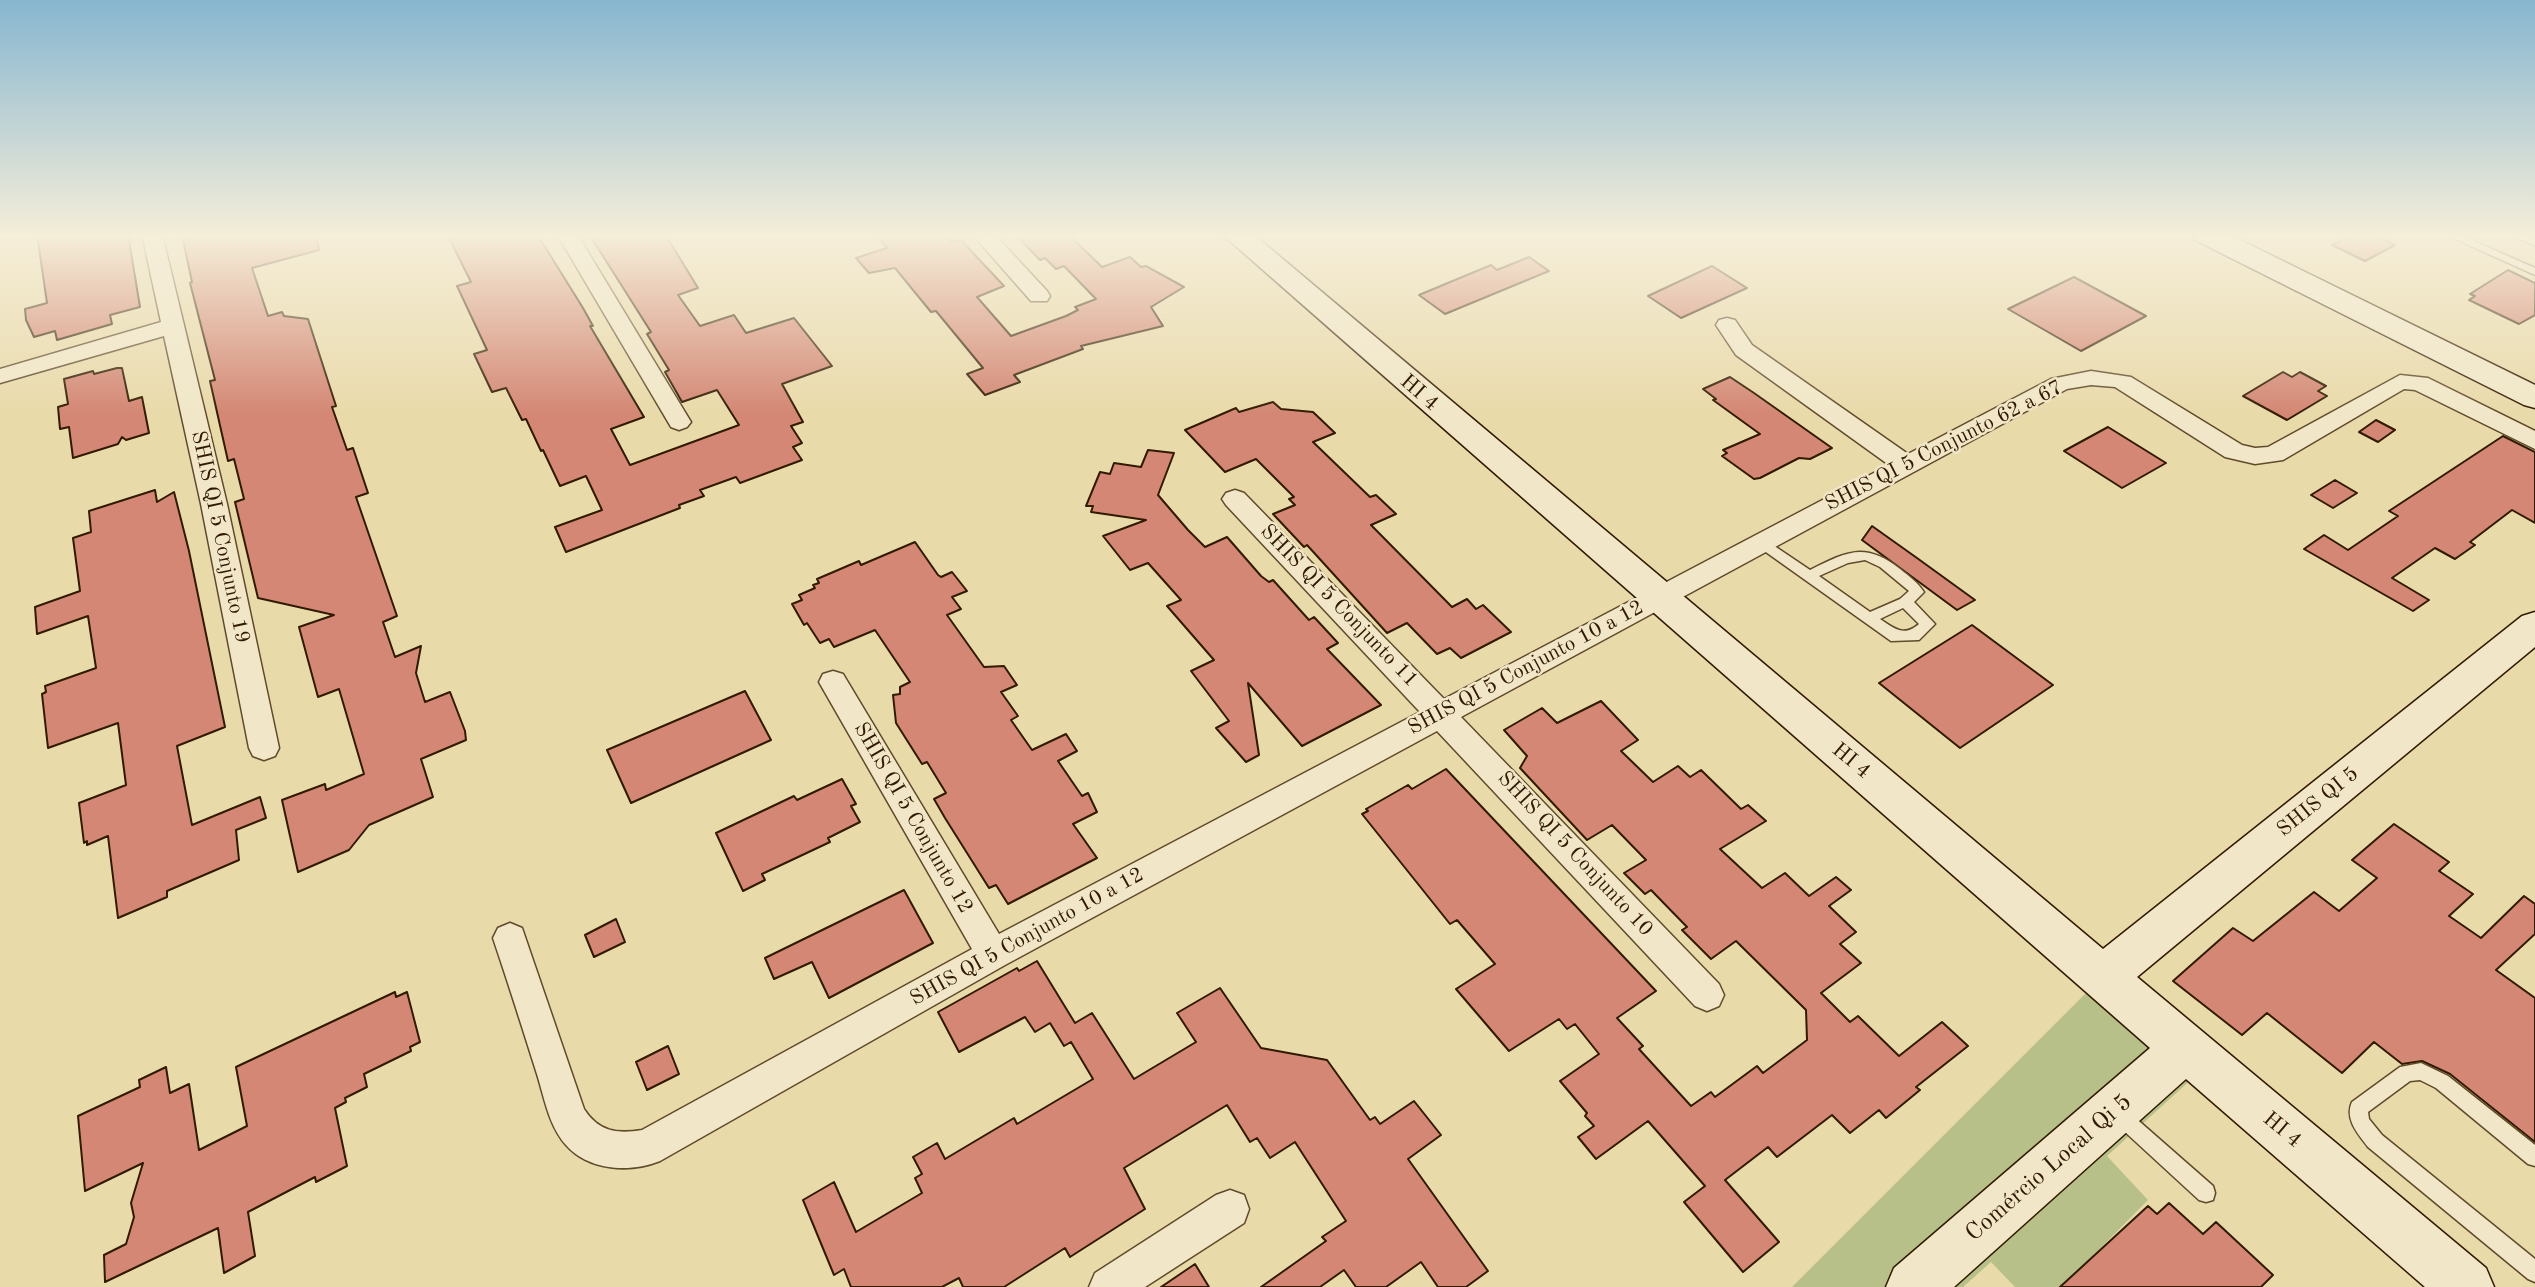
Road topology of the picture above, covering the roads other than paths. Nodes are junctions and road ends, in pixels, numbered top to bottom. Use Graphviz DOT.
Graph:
graph roads {
  1 [pos="166,294"];
  2 [pos="603,294"];
  3 [pos="1305,294"];
  4 [pos="2326,294"];
  5 [pos="1727,325"];
  6 [pos="173,326"];
  7 [pos="0,376"];
  8 [pos="2535,398"];
  9 [pos="679,422"];
  10 [pos="2535,441"];
  11 [pos="1906,465"];
  12 [pos="1235,499"];
  13 [pos="1761,542"];
  14 [pos="1810,575"];
  15 [pos="1656,598"];
  16 [pos="1905,602"];
  17 [pos="1869,618"];
  18 [pos="2535,626"];
  19 [pos="833,682"];
  20 [pos="1442,714"];
  21 [pos="264,748"];
  22 [pos="510,938"];
  23 [pos="993,954"];
  24 [pos="2102,977"];
  25 [pos="1707,995"];
  26 [pos="2185,1049"];
  27 [pos="2114,1111"];
  28 [pos="2535,1157"];
  29 [pos="2206,1193"];
  30 [pos="1230,1209"];
  31 [pos="2535,1272"];
  32 [pos="1930,1282"];
  33 [pos="1109,1287"];
  34 [pos="2467,1287"];
  1 -- 6 [label="street, SHIS QI 5 Conjunto 19"];
  2 -- 9 [label="street"];
  3 -- 15 [label="street, HI 4"];
  4 -- 8 [label="street"];
  5 -- 11 [label="street"];
  6 -- 7 [label="street"];
  6 -- 21 [label="street, SHIS QI 5 Conjunto 19"];
  10 -- 11 [label="street, SHIS QI 5 Conjunto 62 a 67"];
  11 -- 13 [label="street, SHIS QI 5 Conjunto 62 a 67"];
  12 -- 20 [label="street, SHIS QI 5 Conjunto 11"];
  13 -- 14 [label="lane"];
  13 -- 15 [label="street, SHIS QI 5 Conjunto 62 a 67"];
  14 -- 16 [label="lane"];
  14 -- 17 [label="lane"];
  15 -- 20 [label="street, SHIS QI 5 Conjunto 10 a 12"];
  15 -- 24 [label="street, HI 4"];
  16 -- 17 [label="lane"];
  16 -- 17 [label="lane"];
  18 -- 24 [label="street, SHIS QI 5"];
  19 -- 23 [label="street, SHIS QI 5 Conjunto 12"];
  20 -- 23 [label="street, SHIS QI 5 Conjunto 10 a 12"];
  20 -- 25 [label="street, SHIS QI 5 Conjunto 10"];
  22 -- 23 [label="street, SHIS QI 5 Conjunto 10 a 12"];
  24 -- 26 [label="street, HI 4"];
  26 -- 27 [label="street, Comércio Local Qi 5"];
  26 -- 34 [label="street, HI 4"];
  27 -- 29 [label="lane"];
  27 -- 32 [label="street, Comércio Local Qi 5"];
  28 -- 31 [label="lane"];
  30 -- 33 [label="street"];
}
